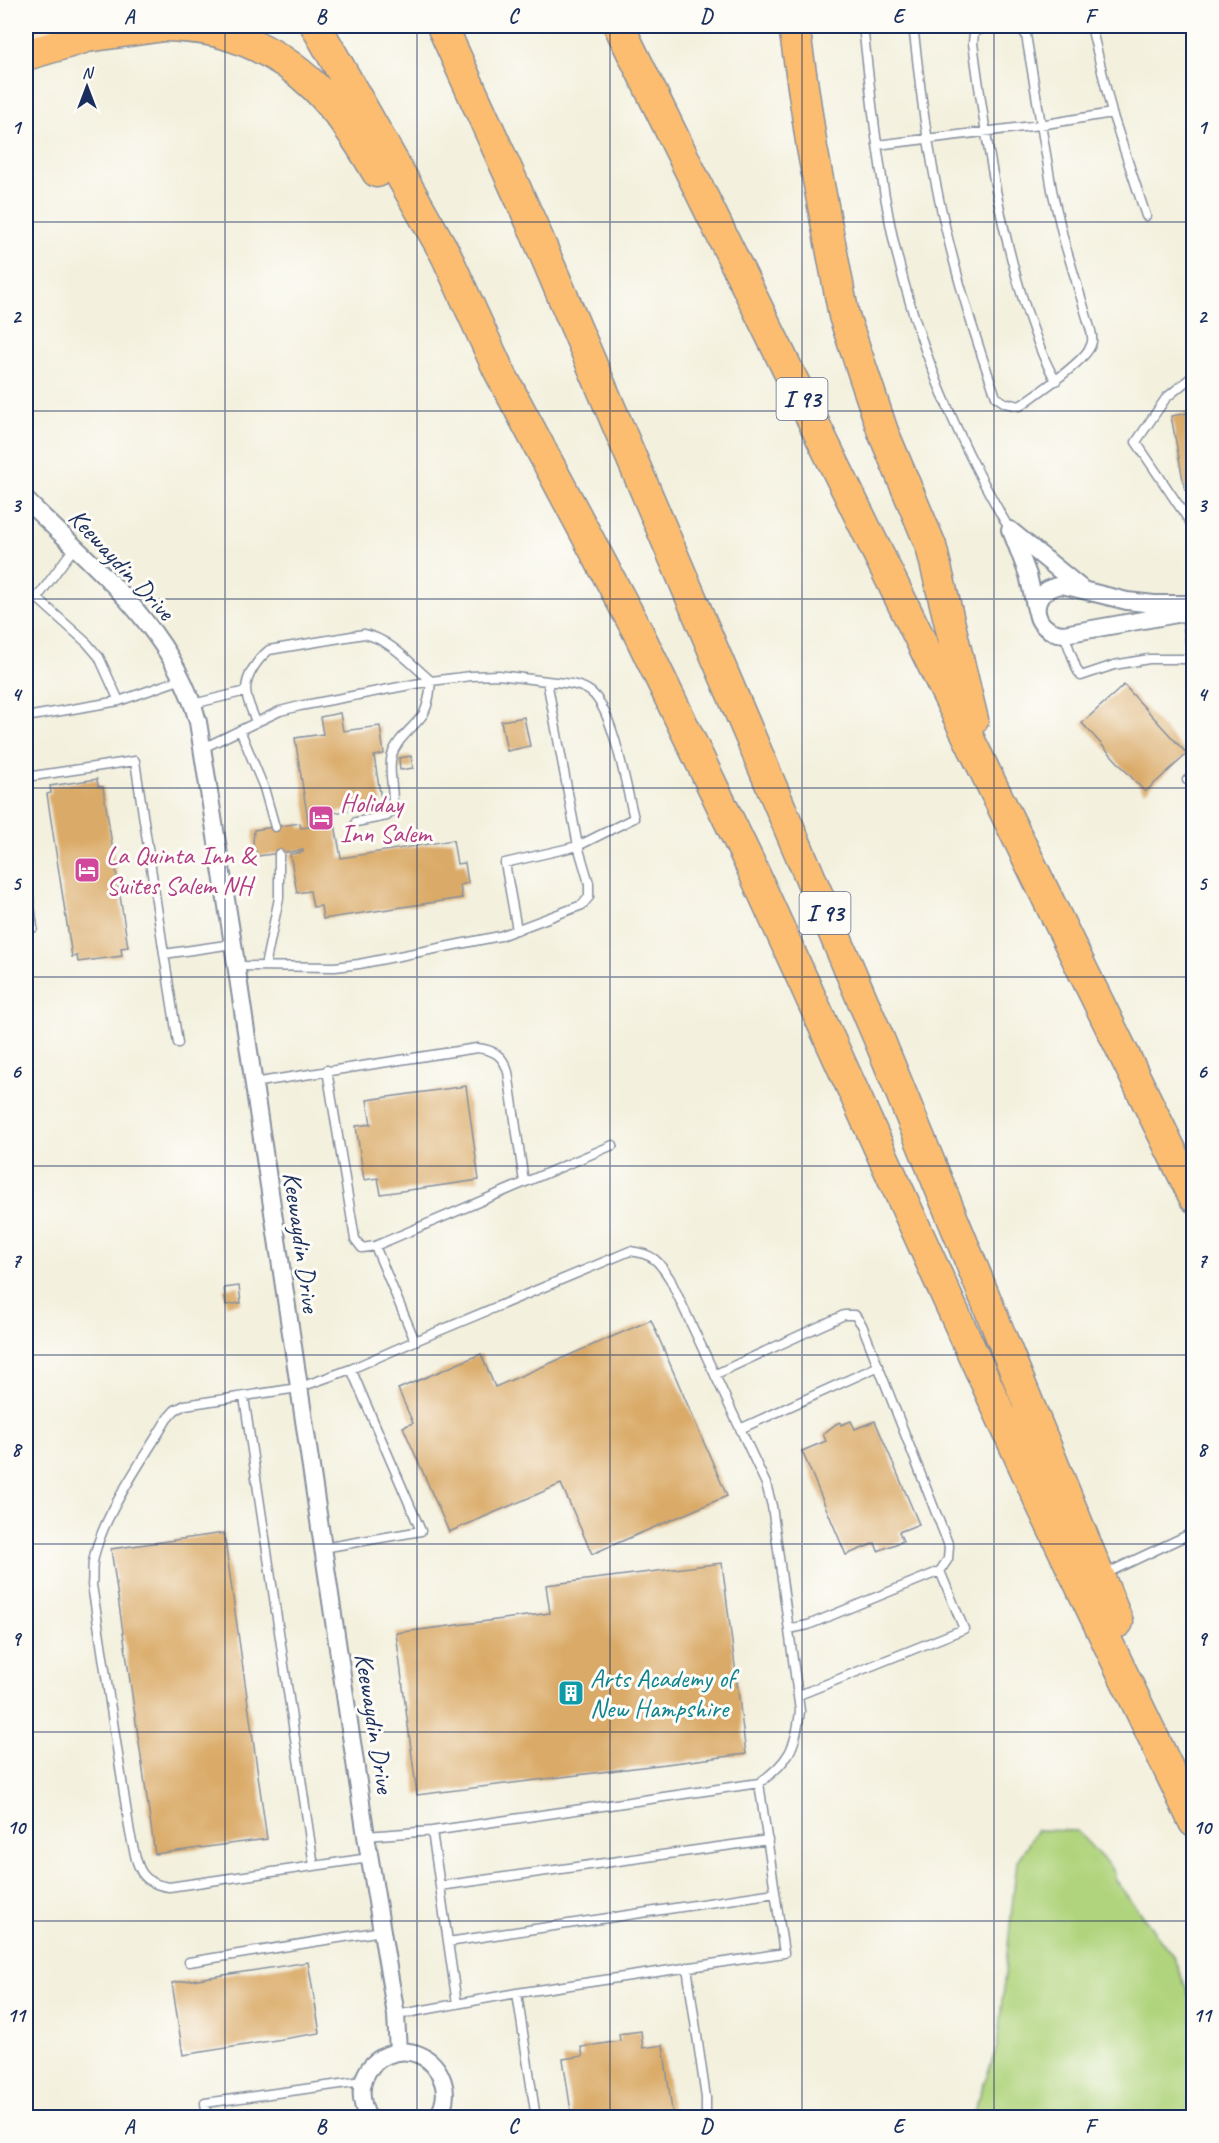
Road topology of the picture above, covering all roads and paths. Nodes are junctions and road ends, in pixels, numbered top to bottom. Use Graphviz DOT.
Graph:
graph roads {
  1 [pos="46,26"];
  2 [pos="165,26"];
  3 [pos="316,26"];
  4 [pos="442,26"];
  5 [pos="619,26"];
  6 [pos="794,26"];
  7 [pos="863,26"];
  8 [pos="913,26"];
  9 [pos="1000,26"];
  10 [pos="1016,26"];
  11 [pos="1091,26"];
  12 [pos="26,39"];
  13 [pos="26,55"];
  14 [pos="1112,113"];
  15 [pos="1040,125"];
  16 [pos="985,132"];
  17 [pos="927,139"];
  18 [pos="877,145"];
  19 [pos="1146,216"];
  20 [pos="498,369"];
  21 [pos="1194,375"];
  22 [pos="1056,381"];
  23 [pos="26,500"];
  24 [pos="1194,528"];
  25 [pos="1010,530"];
  26 [pos="74,548"];
  27 [pos="1082,589"];
  28 [pos="1191,609"];
  29 [pos="1036,610"];
  30 [pos="1064,634"];
  31 [pos="1193,661"];
  32 [pos="183,679"];
  33 [pos="431,681"];
  34 [pos="547,681"];
  35 [pos="246,690"];
  36 [pos="119,701"];
  37 [pos="193,704"];
  38 [pos="26,717"];
  39 [pos="256,722"];
  40 [pos="240,730"];
  41 [pos="203,748"];
  42 [pos="985,773"];
  43 [pos="26,777"];
  44 [pos="356,822"];
  45 [pos="275,827"];
  46 [pos="578,846"];
  47 [pos="279,854"];
  48 [pos="26,874"];
  49 [pos="26,929"];
  50 [pos="517,930"];
  51 [pos="233,944"];
  52 [pos="164,954"];
  53 [pos="236,966"];
  54 [pos="265,966"];
  55 [pos="177,1043"];
  56 [pos="327,1070"];
  57 [pos="253,1083"];
  58 [pos="613,1145"];
  59 [pos="524,1182"];
  60 [pos="1194,1197"];
  61 [pos="375,1245"];
  62 [pos="415,1341"];
  63 [pos="879,1366"];
  64 [pos="351,1369"];
  65 [pos="716,1374"];
  66 [pos="298,1388"];
  67 [pos="244,1397"];
  68 [pos="741,1428"];
  69 [pos="1194,1532"];
  70 [pos="323,1548"];
  71 [pos="940,1570"];
  72 [pos="1100,1576"];
  73 [pos="789,1629"];
  74 [pos="800,1695"];
  75 [pos="759,1783"];
  76 [pos="1194,1807"];
  77 [pos="1194,1822"];
  78 [pos="432,1831"];
  79 [pos="366,1836"];
  80 [pos="768,1840"];
  81 [pos="369,1858"];
  82 [pos="314,1866"];
  83 [pos="440,1886"];
  84 [pos="775,1893"];
  85 [pos="382,1931"];
  86 [pos="448,1942"];
  87 [pos="189,1962"];
  88 [pos="687,1967"];
  89 [pos="517,1993"];
  90 [pos="457,2004"];
  91 [pos="396,2015"];
  92 [pos="398,2052"];
  93 [pos="362,2081"];
  94 [pos="207,2118"];
  95 [pos="368,2118"];
  96 [pos="437,2118"];
  97 [pos="536,2118"];
  98 [pos="706,2118"];
  1 -- 12 [label="main road"];
  2 -- 13 [label="highway"];
  2 -- 20 [label="highway"];
  3 -- 20 [label="highway"];
  4 -- 72 [label="highway, I 93"];
  5 -- 42 [label="highway, I 93"];
  6 -- 42 [label="highway"];
  7 -- 18 [label="lane"];
  8 -- 17 [label="lane"];
  9 -- 16 [label="lane"];
  10 -- 15 [label="lane"];
  11 -- 14 [label="lane"];
  14 -- 15 [label="lane"];
  14 -- 19 [label="lane"];
  15 -- 16 [label="lane"];
  15 -- 22 [label="lane"];
  16 -- 17 [label="lane"];
  16 -- 22 [label="lane"];
  17 -- 18 [label="lane"];
  17 -- 22 [label="lane"];
  18 -- 25 [label="lane"];
  20 -- 77 [label="highway"];
  21 -- 24 [label="lane"];
  23 -- 26 [label="street, Keewaydin Drive"];
  25 -- 27 [label="street"];
  25 -- 29 [label="street"];
  26 -- 32 [label="street, Keewaydin Drive"];
  26 -- 36 [label="lane"];
  27 -- 28 [label="street"];
  27 -- 29 [label="street"];
  28 -- 30 [label="street"];
  28 -- 31 [label="lane"];
  29 -- 30 [label="street"];
  30 -- 31 [label="lane"];
  32 -- 36 [label="lane"];
  32 -- 37 [label="street, Keewaydin Drive"];
  33 -- 34 [label="lane"];
  33 -- 35 [label="lane"];
  33 -- 39 [label="lane"];
  33 -- 44 [label="lane"];
  34 -- 46 [label="lane"];
  34 -- 46 [label="lane"];
  35 -- 37 [label="lane"];
  35 -- 39 [label="lane"];
  36 -- 38 [label="lane"];
  37 -- 41 [label="street, Keewaydin Drive"];
  39 -- 40 [label="lane"];
  40 -- 41 [label="lane"];
  40 -- 45 [label="lane"];
  41 -- 51 [label="street, Keewaydin Drive"];
  42 -- 60 [label="highway, I 93"];
  43 -- 52 [label="lane"];
  46 -- 50 [label="lane"];
  46 -- 50 [label="lane"];
  47 -- 54 [label="lane"];
  48 -- 49 [label="lane"];
  50 -- 54 [label="lane"];
  51 -- 52 [label="lane"];
  51 -- 53 [label="street, Keewaydin Drive"];
  52 -- 55 [label="lane"];
  53 -- 54 [label="lane"];
  53 -- 57 [label="street, Keewaydin Drive"];
  56 -- 57 [label="lane"];
  56 -- 59 [label="lane"];
  56 -- 61 [label="lane"];
  57 -- 66 [label="street, Keewaydin Drive"];
  58 -- 59 [label="lane"];
  59 -- 61 [label="lane"];
  61 -- 62 [label="lane"];
  62 -- 64 [label="lane"];
  62 -- 65 [label="lane"];
  63 -- 65 [label="lane"];
  63 -- 68 [label="lane"];
  63 -- 71 [label="lane"];
  64 -- 66 [label="lane"];
  64 -- 70 [label="lane"];
  65 -- 68 [label="lane"];
  66 -- 67 [label="lane"];
  66 -- 70 [label="street, Keewaydin Drive"];
  67 -- 82 [label="lane"];
  67 -- 82 [label="lane"];
  68 -- 73 [label="lane"];
  69 -- 72 [label="lane"];
  70 -- 79 [label="street, Keewaydin Drive"];
  71 -- 73 [label="lane"];
  71 -- 74 [label="lane"];
  72 -- 76 [label="highway, I 93"];
  73 -- 74 [label="lane"];
  74 -- 75 [label="lane"];
  75 -- 78 [label="lane"];
  75 -- 80 [label="lane"];
  78 -- 79 [label="lane"];
  78 -- 83 [label="lane"];
  79 -- 81 [label="street, Keewaydin Drive"];
  80 -- 83 [label="lane"];
  80 -- 84 [label="lane"];
  81 -- 82 [label="lane"];
  81 -- 85 [label="street, Keewaydin Drive"];
  83 -- 86 [label="lane"];
  84 -- 86 [label="lane"];
  84 -- 88 [label="lane"];
  85 -- 87 [label="lane"];
  85 -- 91 [label="street, Keewaydin Drive"];
  86 -- 90 [label="lane"];
  88 -- 89 [label="lane"];
  88 -- 98 [label="lane"];
  89 -- 90 [label="lane"];
  89 -- 97 [label="lane"];
  90 -- 91 [label="lane"];
  91 -- 92 [label="street, Keewaydin Drive"];
  92 -- 93 [label="street"];
  92 -- 96 [label="street"];
  93 -- 94 [label="lane"];
  93 -- 95 [label="street"];
}
